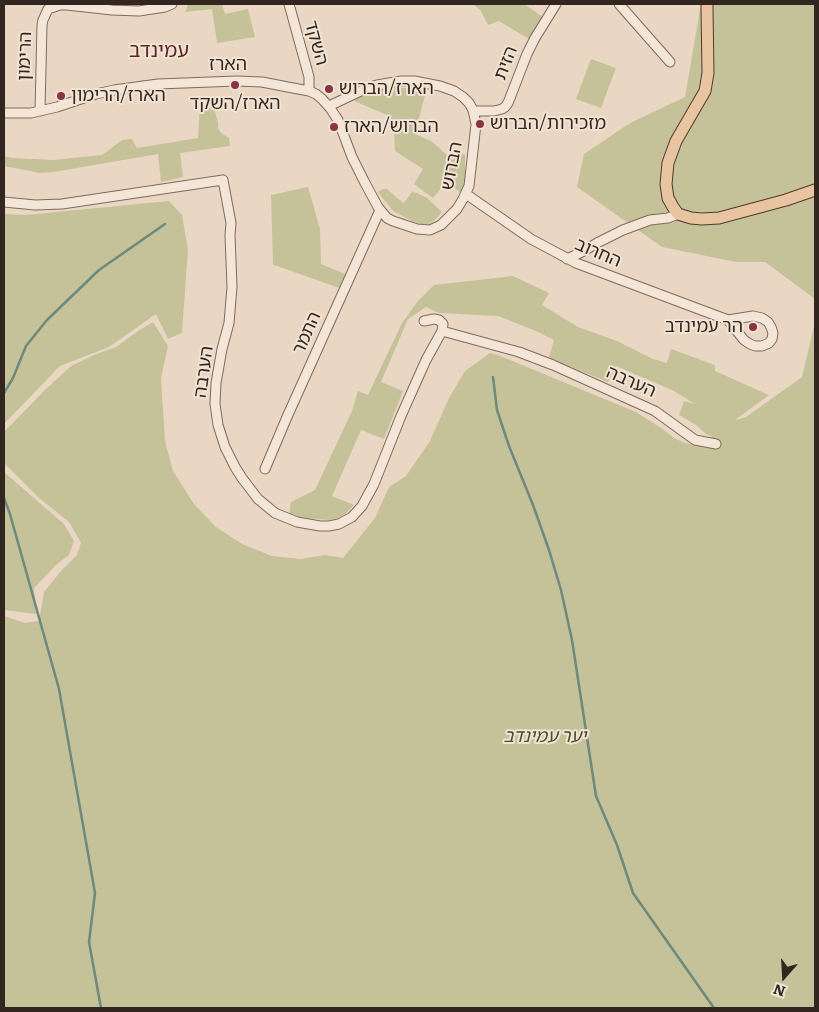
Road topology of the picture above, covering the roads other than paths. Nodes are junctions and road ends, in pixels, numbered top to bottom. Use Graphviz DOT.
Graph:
graph roads {
  1 [pos="172,4"];
  2 [pos="289,4"];
  3 [pos="556,4"];
  4 [pos="619,4"];
  5 [pos="708,4"];
  6 [pos="670,62"];
  7 [pos="309,91"];
  8 [pos="329,106"];
  9 [pos="40,111"];
  10 [pos="473,111"];
  11 [pos="4,113"];
  12 [pos="815,190"];
  13 [pos="466,194"];
  14 [pos="4,202"];
  15 [pos="380,210"];
  16 [pos="678,214"];
  17 [pos="567,259"];
  18 [pos="728,320"];
  19 [pos="424,321"];
  20 [pos="442,331"];
  21 [pos="716,444"];
  22 [pos="265,469"];
  1 -- 9 [label="street, הרימון"];
  2 -- 7 [label="street, השקד"];
  3 -- 10 [label="street, הזית"];
  4 -- 6 [label="street"];
  5 -- 16 [label="main road"];
  7 -- 8 [label="street, הארז"];
  7 -- 9 [label="street, הארז"];
  8 -- 10 [label="street"];
  8 -- 15 [label="street, הברוש"];
  9 -- 11 [label="street, הארז"];
  10 -- 13 [label="street, הברוש"];
  12 -- 16 [label="main road"];
  13 -- 15 [label="street, הברוש"];
  13 -- 17 [label="street, החרוב"];
  14 -- 20 [label="street, הערבה"];
  15 -- 22 [label="street, התמר"];
  16 -- 17 [label="street"];
  17 -- 18 [label="street, החרוב"];
  18 -- 18 [label="street, החרוב"];
  19 -- 20 [label="street, הערבה"];
  20 -- 21 [label="street, הערבה"];
}
